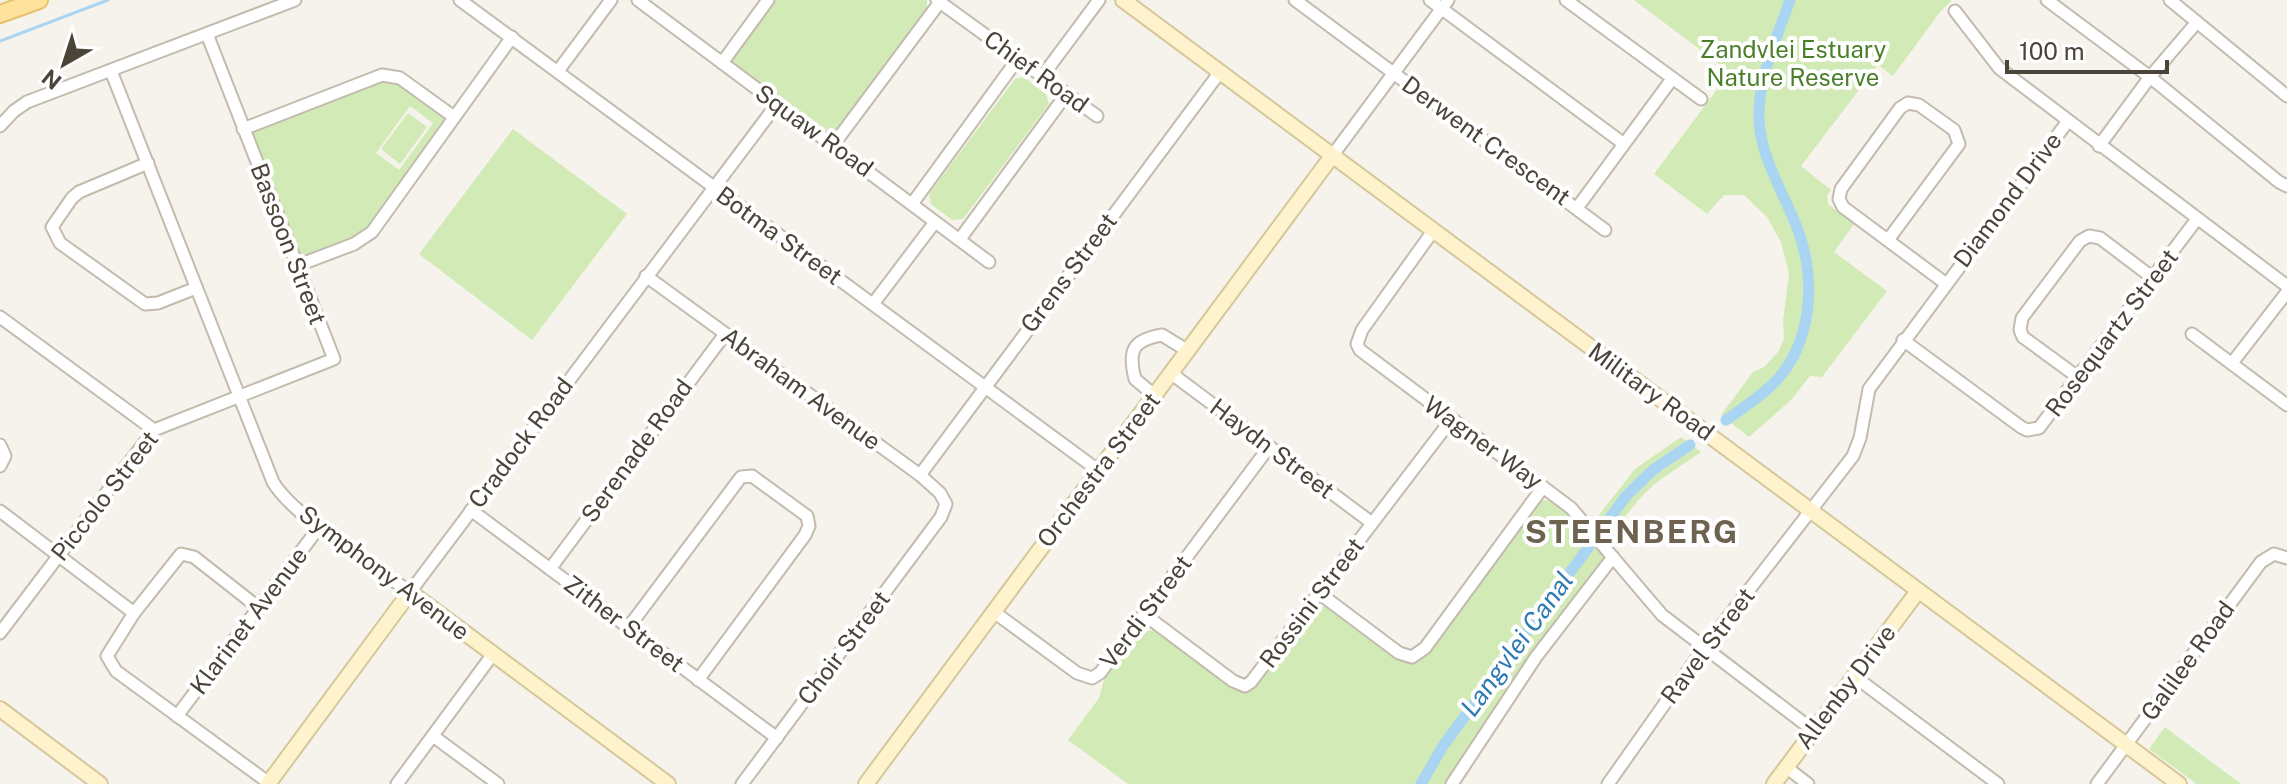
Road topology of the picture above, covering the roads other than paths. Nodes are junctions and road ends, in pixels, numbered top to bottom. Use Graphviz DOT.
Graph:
graph roads {
  1 [pos="39,0"];
  2 [pos="295,0"];
  3 [pos="460,0"];
  4 [pos="611,0"];
  5 [pos="768,0"];
  6 [pos="1099,0"];
  7 [pos="1123,0"];
  8 [pos="1295,0"];
  9 [pos="1430,0"];
  10 [pos="1566,0"];
  11 [pos="2047,0"];
  12 [pos="2170,0"];
  13 [pos="938,1"];
  14 [pos="643,2"];
  15 [pos="1445,4"];
  16 [pos="1955,11"];
  17 [pos="0,14"];
  18 [pos="2197,22"];
  19 [pos="207,34"];
  20 [pos="512,37"];
  21 [pos="1017,60"];
  22 [pos="722,63"];
  23 [pos="111,71"];
  24 [pos="558,71"];
  25 [pos="1220,72"];
  26 [pos="1394,73"];
  27 [pos="2150,77"];
  28 [pos="1041,78"];
  29 [pos="1672,79"];
  30 [pos="1065,96"];
  31 [pos="2287,96"];
  32 [pos="1701,99"];
  33 [pos="777,104"];
  34 [pos="1097,116"];
  35 [pos="454,117"];
  36 [pos="2068,121"];
  37 [pos="0,126"];
  38 [pos="243,129"];
  39 [pos="834,144"];
  40 [pos="1624,144"];
  41 [pos="2099,146"];
  42 [pos="1332,156"];
  43 [pos="148,163"];
  44 [pos="2287,186"];
  45 [pos="714,189"];
  46 [pos="912,204"];
  47 [pos="1577,208"];
  48 [pos="2197,219"];
  49 [pos="935,222"];
  50 [pos="1605,230"];
  51 [pos="1433,231"];
  52 [pos="960,239"];
  53 [pos="1888,240"];
  54 [pos="989,262"];
  55 [pos="296,266"];
  56 [pos="646,276"];
  57 [pos="2153,278"];
  58 [pos="1945,283"];
  59 [pos="2287,286"];
  60 [pos="196,288"];
  61 [pos="2287,292"];
  62 [pos="873,304"];
  63 [pos="0,317"];
  64 [pos="725,334"];
  65 [pos="2192,334"];
  66 [pos="1903,340"];
  67 [pos="1188,351"];
  68 [pos="2232,363"];
  69 [pos="1172,374"];
  70 [pos="2079,378"];
  71 [pos="984,387"];
  72 [pos="1155,396"];
  73 [pos="239,397"];
  74 [pos="2287,405"];
  75 [pos="1451,420"];
  76 [pos="154,430"];
  77 [pos="0,445"];
  78 [pos="1269,447"];
  79 [pos="0,466"];
  80 [pos="1099,471"];
  81 [pos="920,475"];
  82 [pos="1543,487"];
  83 [pos="471,510"];
  84 [pos="944,510"];
  85 [pos="0,511"];
  86 [pos="1811,511"];
  87 [pos="1372,523"];
  88 [pos="320,526"];
  89 [pos="58,556"];
  90 [pos="1613,557"];
  91 [pos="2287,558"];
  92 [pos="550,569"];
  93 [pos="1918,591"];
  94 [pos="410,592"];
  95 [pos="1319,593"];
  96 [pos="259,608"];
  97 [pos="994,612"];
  98 [pos="134,613"];
  99 [pos="1145,615"];
  100 [pos="628,628"];
  101 [pos="0,633"];
  102 [pos="1704,648"];
  103 [pos="493,654"];
  104 [pos="1854,676"];
  105 [pos="698,680"];
  106 [pos="0,709"];
  107 [pos="177,716"];
  108 [pos="1814,731"];
  109 [pos="433,736"];
  110 [pos="777,738"];
  111 [pos="2126,744"];
  112 [pos="1786,767"];
  113 [pos="268,783"];
  114 [pos="100,784"];
  115 [pos="397,784"];
  116 [pos="498,784"];
  117 [pos="668,784"];
  118 [pos="742,784"];
  119 [pos="866,784"];
  120 [pos="1452,784"];
  121 [pos="1608,784"];
  122 [pos="1774,784"];
  123 [pos="1808,784"];
  124 [pos="1998,784"];
  125 [pos="2097,784"];
  126 [pos="2179,784"];
  1 -- 17 [label="main road"];
  2 -- 19 [label="street"];
  3 -- 20 [label="street, Botma Street"];
  4 -- 24 [label="street"];
  5 -- 22 [label="street"];
  6 -- 28 [label="street"];
  7 -- 25 [label="street, Military Road"];
  8 -- 26 [label="street, Derwent Crescent"];
  9 -- 15 [label="street"];
  10 -- 29 [label="street"];
  11 -- 27 [label="street"];
  12 -- 18 [label="street"];
  13 -- 21 [label="street, Chief Road"];
  13 -- 39 [label="street"];
  14 -- 22 [label="street, Squaw Road"];
  15 -- 26 [label="street"];
  15 -- 40 [label="street"];
  16 -- 36 [label="street"];
  18 -- 27 [label="street"];
  18 -- 31 [label="street"];
  19 -- 23 [label="street"];
  19 -- 38 [label="street, Bassoon Street"];
  20 -- 24 [label="street, Botma Street"];
  20 -- 35 [label="street"];
  21 -- 28 [label="street, Chief Road"];
  21 -- 46 [label="street"];
  22 -- 33 [label="street, Squaw Road"];
  23 -- 37 [label="street"];
  23 -- 43 [label="street, Symphony Avenue"];
  24 -- 45 [label="street, Botma Street"];
  25 -- 42 [label="street, Military Road"];
  25 -- 71 [label="street, Grens Street"];
  26 -- 42 [label="street"];
  26 -- 47 [label="street, Derwent Crescent"];
  27 -- 41 [label="street"];
  27 -- 44 [label="street"];
  28 -- 30 [label="street, Chief Road"];
  29 -- 32 [label="street"];
  29 -- 40 [label="street, Derwent Crescent"];
  30 -- 34 [label="street, Chief Road"];
  30 -- 52 [label="street"];
  33 -- 39 [label="street, Squaw Road"];
  33 -- 45 [label="street, Cradock Road"];
  35 -- 38 [label="street"];
  35 -- 55 [label="street"];
  36 -- 41 [label="street, Diamond Drive"];
  36 -- 58 [label="street, Diamond Drive"];
  38 -- 55 [label="street, Bassoon Street"];
  39 -- 46 [label="street, Squaw Road"];
  40 -- 47 [label="street, Derwent Crescent"];
  41 -- 48 [label="street, Diamond Drive"];
  42 -- 51 [label="street, Military Road"];
  42 -- 67 [label="street, Orchestra Street"];
  43 -- 60 [label="street, Symphony Avenue"];
  43 -- 60 [label="street"];
  45 -- 56 [label="street, Cradock Road"];
  45 -- 62 [label="street, Botma Street"];
  46 -- 49 [label="street, Squaw Road"];
  47 -- 50 [label="street, Derwent Crescent"];
  48 -- 57 [label="street, Rosequartz Street"];
  48 -- 59 [label="street, Diamond Drive"];
  49 -- 52 [label="street, Squaw Road"];
  49 -- 62 [label="street"];
  51 -- 75 [label="street, Wagner Way"];
  51 -- 86 [label="street, Military Road"];
  52 -- 54 [label="street, Squaw Road"];
  53 -- 53 [label="street"];
  53 -- 58 [label="street"];
  55 -- 73 [label="street, Bassoon Street"];
  56 -- 64 [label="street, Abraham Avenue"];
  56 -- 83 [label="street, Cradock Road"];
  57 -- 70 [label="street, Rosequartz Street"];
  57 -- 70 [label="street"];
  58 -- 66 [label="street, Diamond Drive"];
  60 -- 73 [label="street, Symphony Avenue"];
  61 -- 68 [label="street"];
  62 -- 71 [label="street, Botma Street"];
  63 -- 76 [label="street"];
  64 -- 81 [label="street, Abraham Avenue"];
  64 -- 92 [label="street, Serenade Road"];
  65 -- 68 [label="street"];
  66 -- 70 [label="street, Rosequartz Street"];
  66 -- 86 [label="street, Diamond Drive"];
  67 -- 69 [label="street, Orchestra Street"];
  67 -- 72 [label="street"];
  68 -- 74 [label="street"];
  69 -- 72 [label="street, Orchestra Street"];
  69 -- 78 [label="street, Haydn Street"];
  71 -- 80 [label="street, Botma Street"];
  71 -- 81 [label="street, Grens Street"];
  72 -- 80 [label="street, Orchestra Street"];
  73 -- 76 [label="street, Piccolo Street"];
  73 -- 88 [label="street, Symphony Avenue"];
  75 -- 82 [label="street, Wagner Way"];
  75 -- 87 [label="street, Rossini Street"];
  76 -- 89 [label="street, Piccolo Street"];
  77 -- 79 [label="street"];
  78 -- 87 [label="street, Haydn Street"];
  78 -- 99 [label="street, Verdi Street"];
  80 -- 97 [label="street, Orchestra Street"];
  81 -- 84 [label="street, Abraham Avenue"];
  82 -- 90 [label="street, Wagner Way"];
  82 -- 95 [label="street"];
  83 -- 92 [label="street, Zither Street"];
  83 -- 94 [label="street, Cradock Road"];
  84 -- 110 [label="street, Choir Street"];
  85 -- 89 [label="street"];
  86 -- 93 [label="street, Military Road"];
  86 -- 102 [label="street, Ravel Street"];
  87 -- 95 [label="street, Rossini Street"];
  88 -- 94 [label="street, Symphony Avenue"];
  88 -- 96 [label="street, Klarinet Avenue"];
  89 -- 98 [label="street"];
  89 -- 101 [label="street, Piccolo Street"];
  90 -- 102 [label="street, Wagner Way"];
  90 -- 120 [label="street"];
  91 -- 111 [label="street, Galilee Road"];
  92 -- 100 [label="street, Zither Street"];
  93 -- 104 [label="street, Allenby Drive"];
  93 -- 111 [label="street, Military Road"];
  94 -- 103 [label="street, Symphony Avenue"];
  94 -- 113 [label="street, Cradock Road"];
  95 -- 99 [label="street, Rossini Street"];
  96 -- 98 [label="street"];
  96 -- 107 [label="street, Klarinet Avenue"];
  97 -- 99 [label="street, Verdi Street"];
  97 -- 119 [label="street, Orchestra Street"];
  98 -- 107 [label="street"];
  100 -- 105 [label="street, Zither Street"];
  100 -- 105 [label="street"];
  102 -- 108 [label="street, Wagner Way"];
  102 -- 121 [label="street, Ravel Street"];
  103 -- 109 [label="street"];
  103 -- 117 [label="street, Symphony Avenue"];
  104 -- 108 [label="street, Allenby Drive"];
  104 -- 124 [label="street"];
  105 -- 110 [label="street, Zither Street"];
  106 -- 114 [label="street"];
  107 -- 113 [label="street"];
  108 -- 112 [label="street, Allenby Drive"];
  109 -- 115 [label="street"];
  109 -- 116 [label="street"];
  110 -- 118 [label="street, Choir Street"];
  111 -- 125 [label="street, Galilee Road"];
  111 -- 126 [label="street, Military Road"];
  112 -- 122 [label="street, Allenby Drive"];
  112 -- 123 [label="street"];
}
